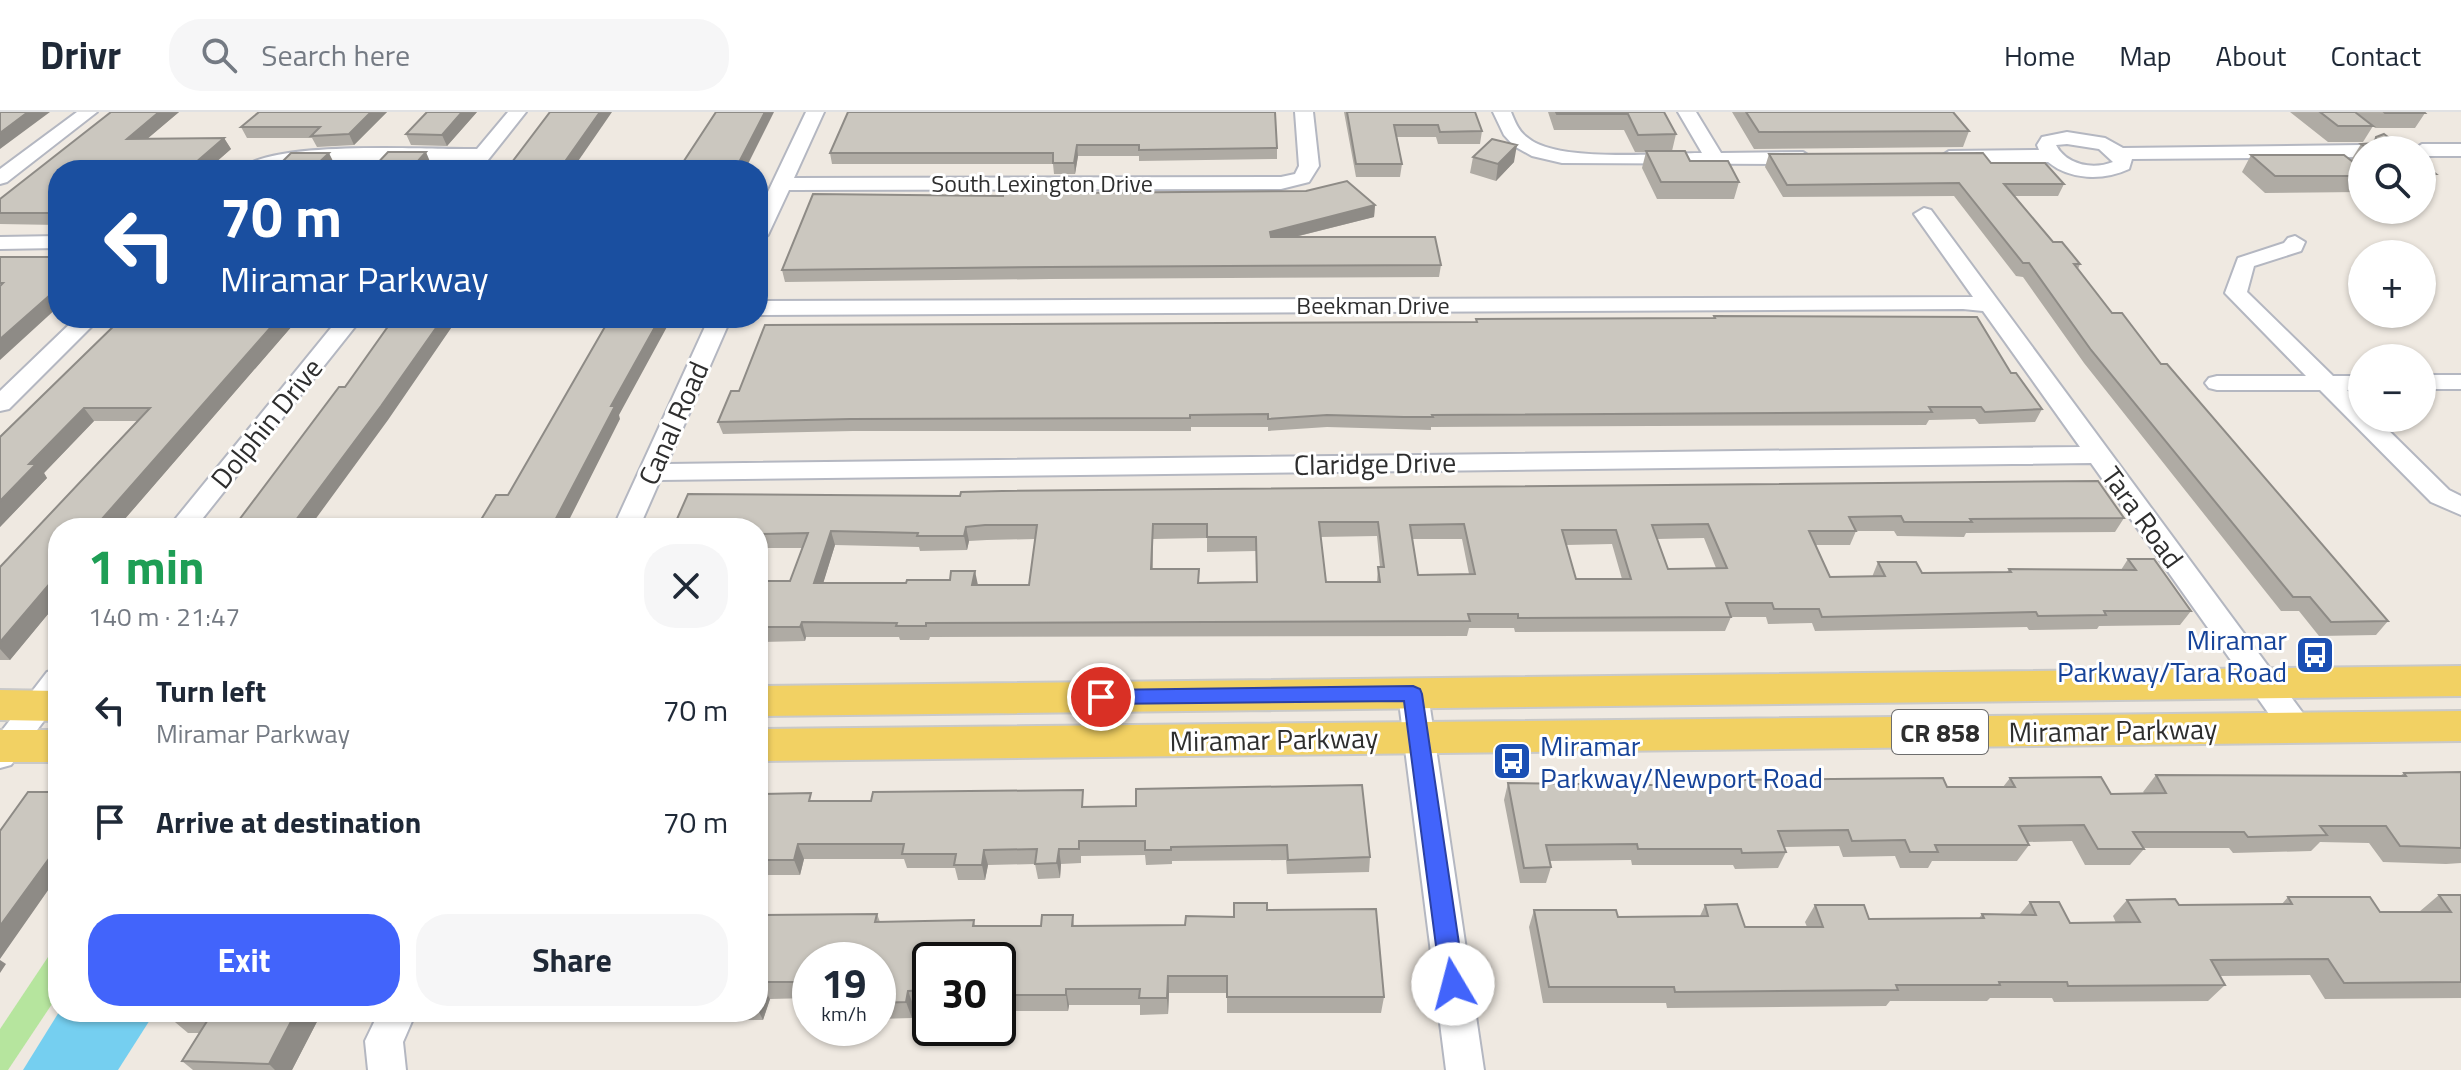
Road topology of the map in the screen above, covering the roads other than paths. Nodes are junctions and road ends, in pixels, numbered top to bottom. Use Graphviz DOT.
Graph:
graph roads {
  1 [pos="88,112"];
  2 [pos="517,112"];
  3 [pos="815,112"];
  4 [pos="1304,112"];
  5 [pos="1502,112"];
  6 [pos="1687,112"];
  7 [pos="2436,150"];
  8 [pos="2461,150"];
  9 [pos="2348,151"];
  10 [pos="2119,154"];
  11 [pos="2050,156"];
  12 [pos="1826,157"];
  13 [pos="1922,157"];
  14 [pos="1715,158"];
  15 [pos="274,160"];
  16 [pos="417,160"];
  17 [pos="478,160"];
  18 [pos="0,178"];
  19 [pos="782,184"];
  20 [pos="768,214"];
  21 [pos="1924,214"];
  22 [pos="48,242"];
  23 [pos="2295,242"];
  24 [pos="0,243"];
  25 [pos="1988,305"];
  26 [pos="768,308"];
  27 [pos="79,328"];
  28 [pos="343,328"];
  29 [pos="716,328"];
  30 [pos="2436,382"];
  31 [pos="2461,382"];
  32 [pos="2217,383"];
  33 [pos="2324,383"];
  34 [pos="2348,383"];
  35 [pos="0,404"];
  36 [pos="2098,455"];
  37 [pos="653,472"];
  38 [pos="2461,506"];
  39 [pos="189,518"];
  40 [pos="631,518"];
  41 [pos="2461,681"];
  42 [pos="2264,683"];
  43 [pos="1413,694"];
  44 [pos="38,699"];
  45 [pos="768,701"];
  46 [pos="2461,726"];
  47 [pos="2297,729"];
  48 [pos="1419,737"];
  49 [pos="768,745"];
  50 [pos="48,747"];
  51 [pos="3,749"];
  52 [pos="393,1022"];
  53 [pos="387,1070"];
  54 [pos="1465,1070"];
  1 -- 18 [label="street"];
  2 -- 17 [label="street"];
  3 -- 19 [label="street"];
  4 -- 19 [label="street, South Lexington Drive"];
  5 -- 14 [label="street"];
  6 -- 14 [label="street"];
  7 -- 8 [label="street"];
  9 -- 10 [label="street"];
  10 -- 11 [label="street"];
  10 -- 11 [label="street"];
  11 -- 13 [label="street"];
  12 -- 14 [label="street"];
  15 -- 16 [label="street"];
  19 -- 20 [label="street"];
  21 -- 25 [label="street, Tara Road"];
  22 -- 24 [label="street"];
  23 -- 33 [label="street"];
  25 -- 26 [label="street, Beekman Drive"];
  25 -- 36 [label="street, Tara Road"];
  27 -- 35 [label="street"];
  28 -- 39 [label="street, Dolphin Drive"];
  29 -- 37 [label="street, Canal Road"];
  30 -- 31 [label="street"];
  32 -- 33 [label="street"];
  33 -- 34 [label="street"];
  33 -- 38 [label="street"];
  36 -- 37 [label="street, Claridge Drive"];
  36 -- 42 [label="street, Tara Road"];
  37 -- 40 [label="street, Canal Road"];
  41 -- 42 [label="main road, Miramar Parkway / CR 858"];
  42 -- 43 [label="main road, Miramar Parkway / CR 858"];
  42 -- 47 [label="street, Tara Road"];
  43 -- 45 [label="main road, Miramar Parkway / CR 858"];
  43 -- 48 [label="street"];
  44 -- 51 [label="street"];
  46 -- 47 [label="main road, Miramar Parkway / CR 858"];
  47 -- 48 [label="main road, Miramar Parkway / CR 858"];
  48 -- 49 [label="main road, Miramar Parkway / CR 858"];
  48 -- 54 [label="street"];
  50 -- 51 [label="main road"];
  52 -- 53 [label="street"];
}
